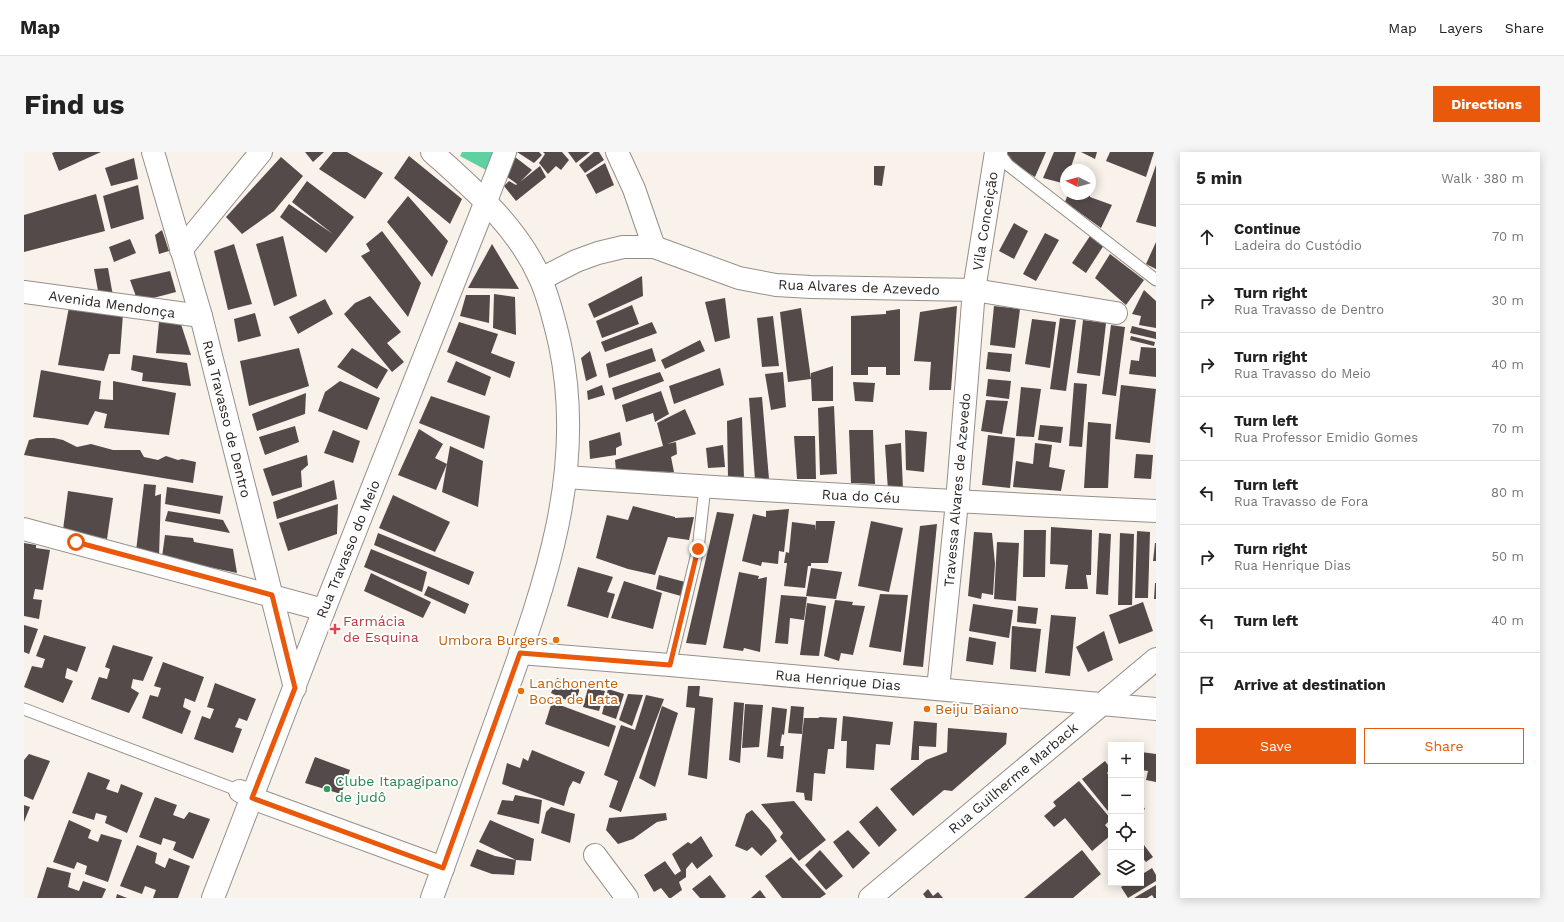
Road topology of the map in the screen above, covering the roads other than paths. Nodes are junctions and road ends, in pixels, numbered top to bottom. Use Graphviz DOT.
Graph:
graph roads {
  1 [pos="153,152"];
  2 [pos="261,152"];
  3 [pos="432,152"];
  4 [pos="505,152"];
  5 [pos="617,152"];
  6 [pos="996,152"];
  7 [pos="1000,152"];
  8 [pos="486,201"];
  9 [pos="654,247"];
  10 [pos="181,250"];
  11 [pos="541,278"];
  12 [pos="1156,280"];
  13 [pos="974,290"];
  14 [pos="24,292"];
  15 [pos="1116,313"];
  16 [pos="201,316"];
  17 [pos="566,477"];
  18 [pos="705,487"];
  19 [pos="957,502"];
  20 [pos="1156,511"];
  21 [pos="24,529"];
  22 [pos="272,595"];
  23 [pos="324,610"];
  24 [pos="520,653"];
  25 [pos="1156,659"];
  26 [pos="670,665"];
  27 [pos="295,688"];
  28 [pos="938,689"];
  29 [pos="1101,705"];
  30 [pos="24,709"];
  31 [pos="1156,710"];
  32 [pos="246,794"];
  33 [pos="595,855"];
  34 [pos="443,868"];
  35 [pos="213,898"];
  36 [pos="432,898"];
  37 [pos="627,898"];
  38 [pos="870,898"];
  1 -- 10 [label="street, Rua Travasso de Dentro"];
  2 -- 10 [label="street"];
  3 -- 8 [label="street"];
  4 -- 8 [label="street, Rua Travasso do Meio"];
  5 -- 9 [label="street"];
  6 -- 13 [label="street, Vila Conceição"];
  7 -- 12 [label="lane"];
  8 -- 11 [label="street"];
  8 -- 23 [label="street, Rua Travasso do Meio"];
  9 -- 11 [label="street, Rua Alvares de Azevedo"];
  9 -- 13 [label="street, Rua Alvares de Azevedo"];
  10 -- 16 [label="street, Rua Travasso de Dentro"];
  11 -- 17 [label="street"];
  13 -- 15 [label="street, Rua Alvares de Azevedo"];
  13 -- 19 [label="street, Travessa Alvares de Azevedo"];
  14 -- 16 [label="street, Avenida Mendonça"];
  16 -- 22 [label="street, Rua Travasso de Dentro"];
  17 -- 18 [label="street, Rua do Céu"];
  17 -- 24 [label="street"];
  18 -- 19 [label="street, Rua do Céu"];
  18 -- 26 [label="lane"];
  19 -- 20 [label="street, Rua do Céu"];
  19 -- 28 [label="street, Travessa Alvares de Azevedo"];
  21 -- 22 [label="street"];
  22 -- 23 [label="street"];
  22 -- 27 [label="street, Rua Travasso de Dentro"];
  23 -- 27 [label="street, Rua Travasso do Meio"];
  24 -- 26 [label="street, Rua Henrique Dias"];
  24 -- 34 [label="street"];
  25 -- 29 [label="street, Rua Guilherme Marback"];
  26 -- 28 [label="street, Rua Henrique Dias"];
  27 -- 32 [label="street, Rua Travasso do Meio"];
  28 -- 29 [label="street, Rua Henrique Dias"];
  29 -- 31 [label="street, Rua Henrique Dias"];
  29 -- 38 [label="street, Rua Guilherme Marback"];
  30 -- 32 [label="lane"];
  32 -- 34 [label="street"];
  32 -- 35 [label="street, Rua Travasso do Meio"];
  33 -- 37 [label="street"];
  34 -- 36 [label="street"];
}
